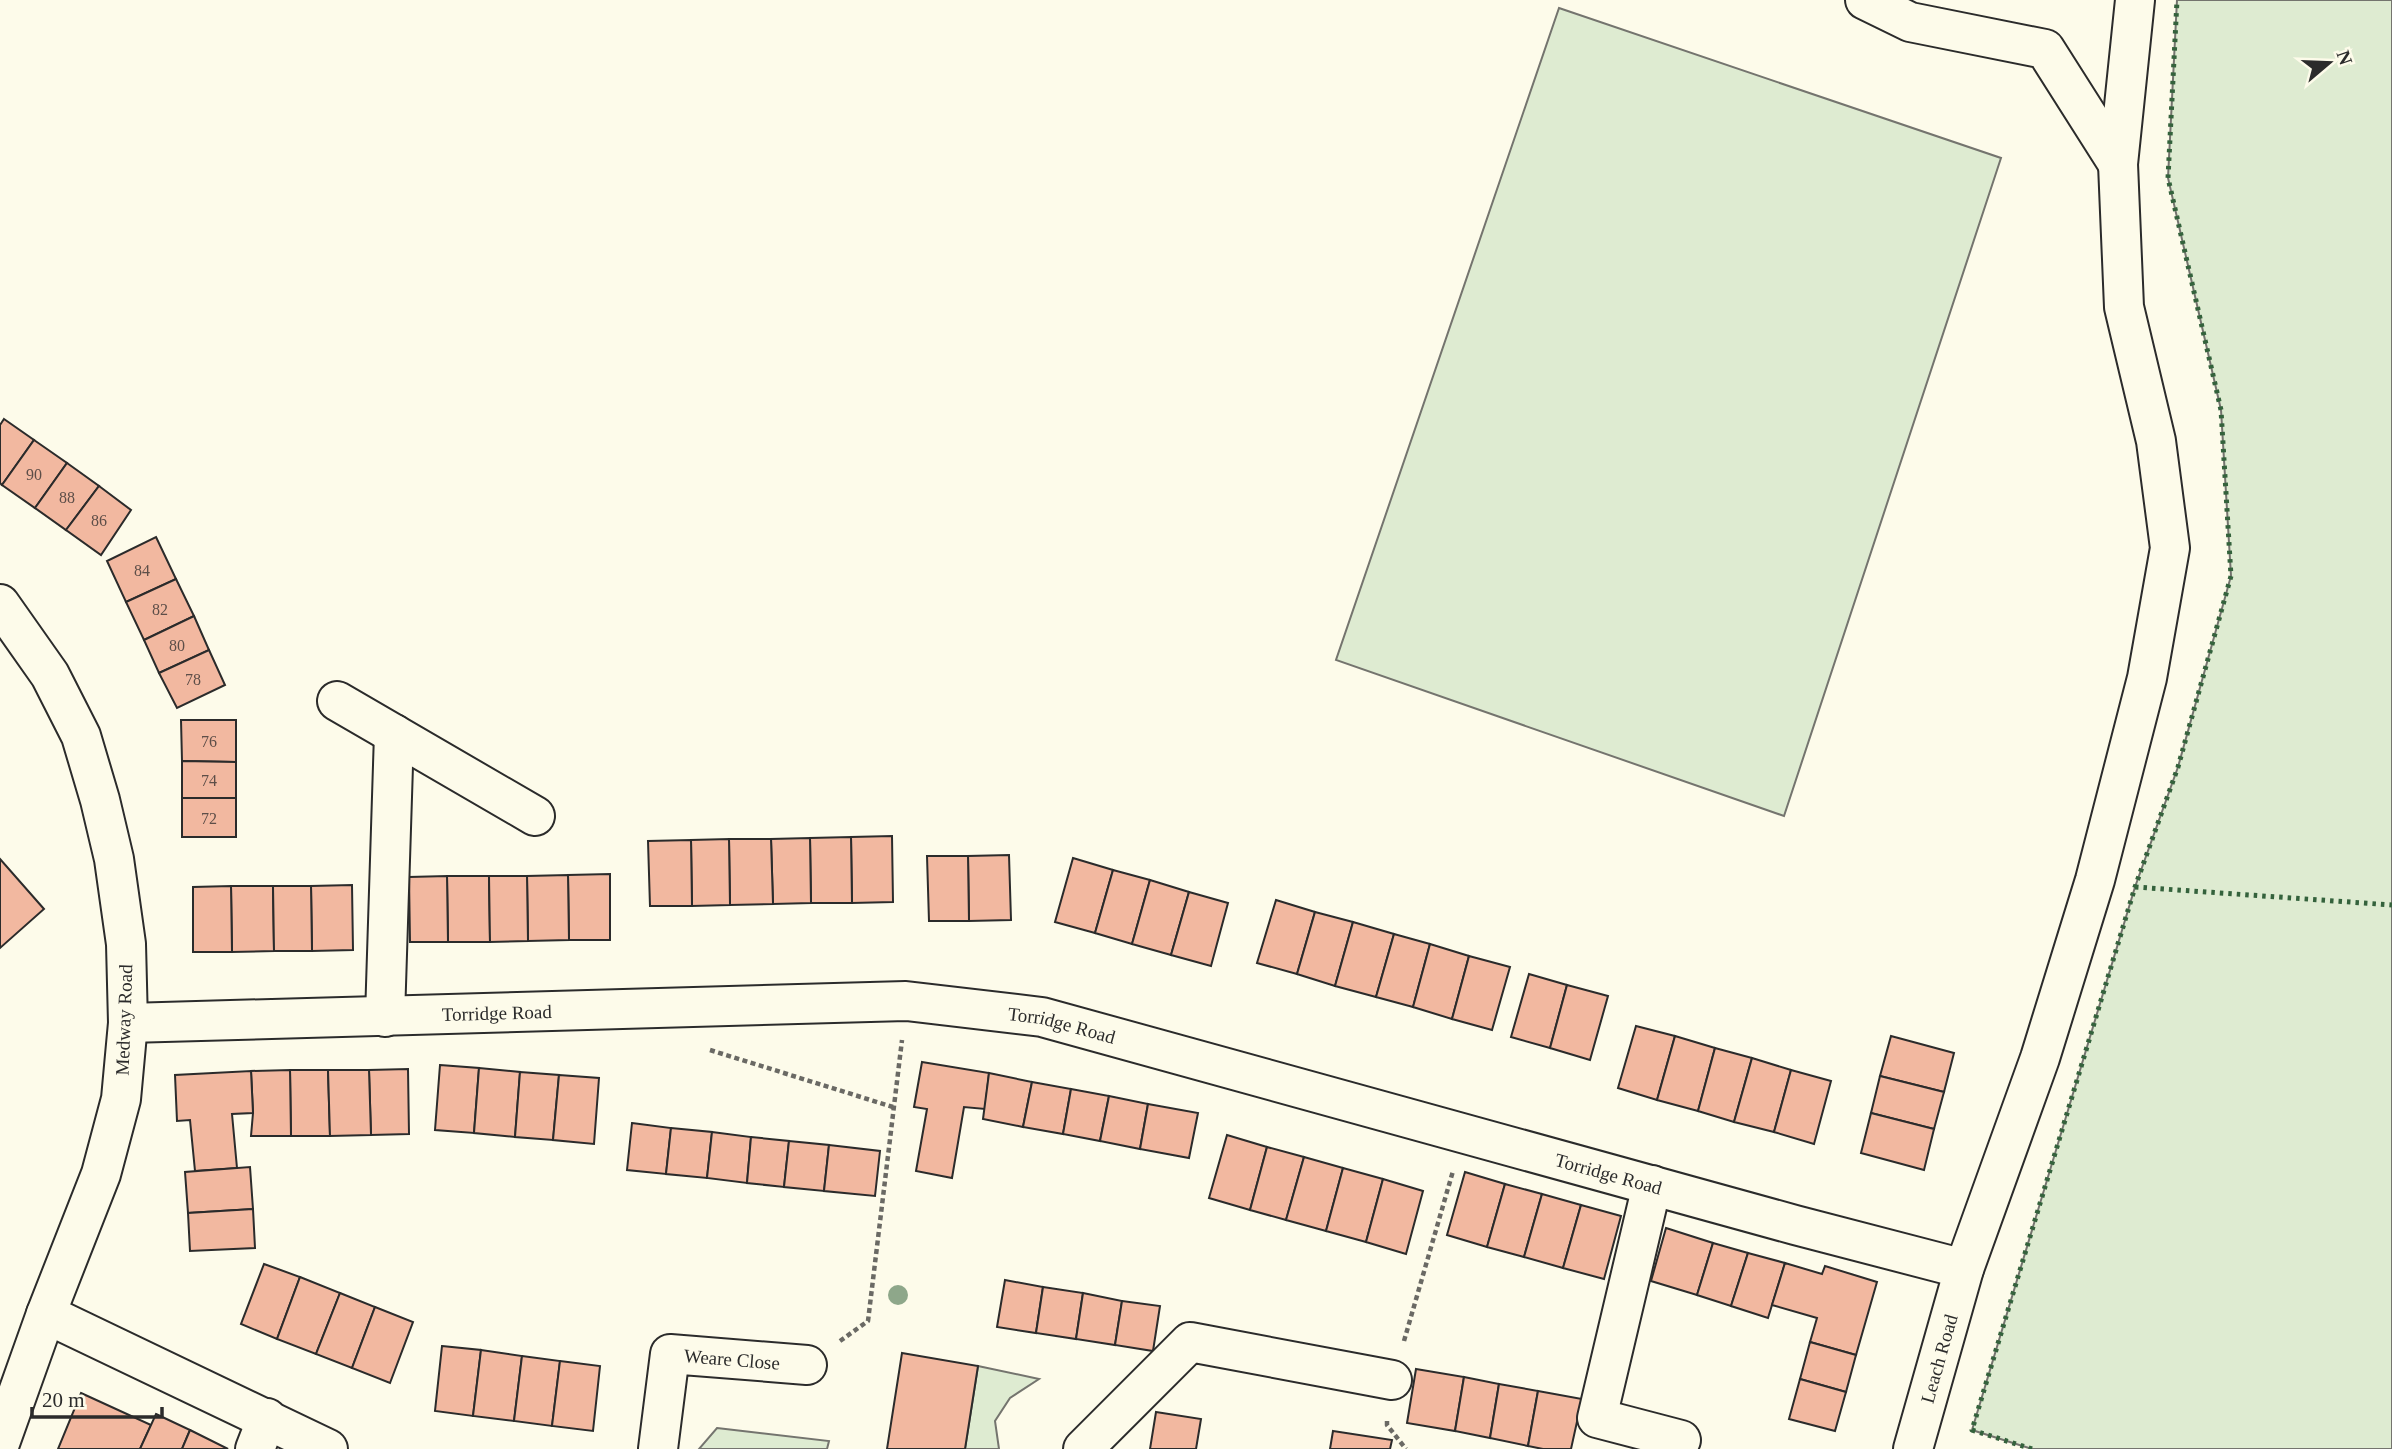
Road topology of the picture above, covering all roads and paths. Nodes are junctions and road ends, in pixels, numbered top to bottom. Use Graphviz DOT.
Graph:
graph roads {
  1 [pos="1865,0"];
  2 [pos="2135,0"];
  3 [pos="2118,164"];
  4 [pos="0,604"];
  5 [pos="337,701"];
  6 [pos="394,734"];
  7 [pos="535,816"];
  8 [pos="906,1001"];
  9 [pos="385,1017"];
  10 [pos="128,1023"];
  11 [pos="698,1046"];
  12 [pos="893,1107"];
  13 [pos="1463,1133"];
  14 [pos="1652,1185"];
  15 [pos="1964,1269"];
  16 [pos="46,1314"];
  17 [pos="807,1365"];
  18 [pos="1392,1380"];
  19 [pos="261,1434"];
  20 [pos="1681,1440"];
  21 [pos="0,1443"];
  22 [pos="328,1449"];
  23 [pos="658,1449"];
  24 [pos="1083,1449"];
  25 [pos="1913,1449"];
  1 -- 3 [label="street"];
  2 -- 3 [label="street, Leach Road"];
  3 -- 15 [label="street, Leach Road"];
  4 -- 10 [label="street, Medway Road"];
  5 -- 6 [label="street"];
  6 -- 7 [label="street"];
  6 -- 9 [label="street"];
  8 -- 9 [label="street, Torridge Road"];
  8 -- 12 [label="path"];
  8 -- 13 [label="street, Torridge Road"];
  9 -- 10 [label="street, Torridge Road"];
  10 -- 16 [label="street, Medway Road"];
  11 -- 12 [label="path"];
  12 -- 17 [label="path"];
  13 -- 14 [label="street, Torridge Road"];
  13 -- 18 [label="path"];
  14 -- 15 [label="street, Torridge Road"];
  14 -- 20 [label="street"];
  15 -- 25 [label="street, Leach Road"];
  16 -- 19 [label="street"];
  16 -- 21 [label="street, Medway Road"];
  17 -- 23 [label="street, Weare Close"];
  18 -- 24 [label="street"];
  19 -- 22 [label="street"];
}
